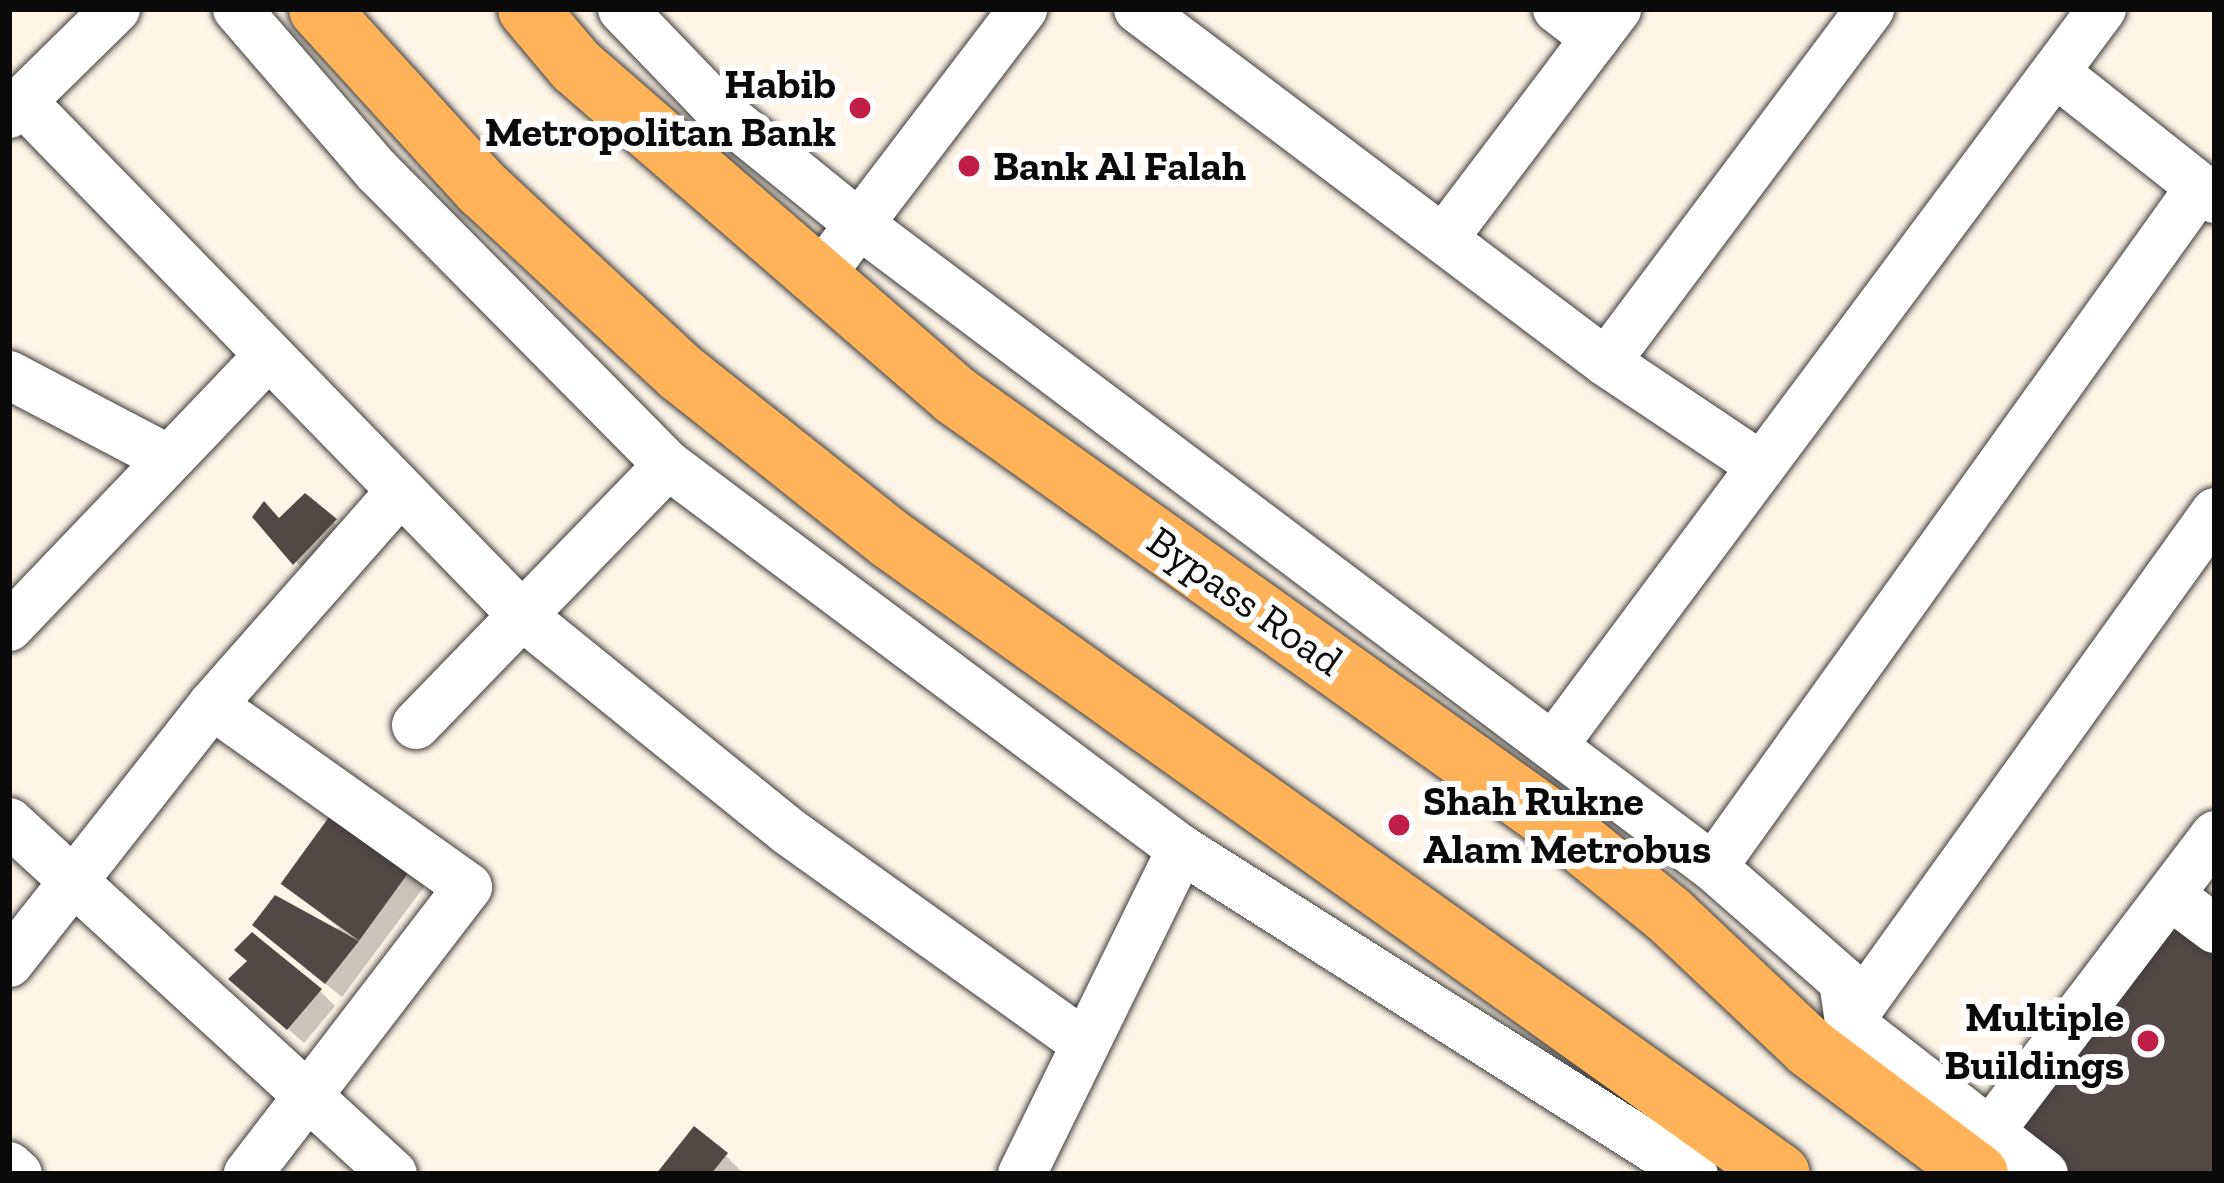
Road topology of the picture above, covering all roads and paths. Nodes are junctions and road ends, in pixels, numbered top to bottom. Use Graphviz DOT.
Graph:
graph roads {
  1 [pos="116,9"];
  2 [pos="237,9"];
  3 [pos="319,9"];
  4 [pos="528,9"];
  5 [pos="622,9"];
  6 [pos="1023,9"];
  7 [pos="1138,9"];
  8 [pos="1557,9"];
  9 [pos="1870,9"];
  10 [pos="2102,9"];
  11 [pos="1606,24"];
  12 [pos="2056,74"];
  13 [pos="15,107"];
  14 [pos="2208,193"];
  15 [pos="859,224"];
  16 [pos="1444,238"];
  17 [pos="819,277"];
  18 [pos="266,357"];
  19 [pos="1606,362"];
  20 [pos="9,375"];
  21 [pos="164,456"];
  22 [pos="668,465"];
  23 [pos="1760,465"];
  24 [pos="398,494"];
  25 [pos="2215,512"];
  26 [pos="525,618"];
  27 [pos="9,627"];
  28 [pos="212,705"];
  29 [pos="416,724"];
  30 [pos="1556,742"];
  31 [pos="9,822"];
  32 [pos="2215,835"];
  33 [pos="1181,849"];
  34 [pos="1714,867"];
  35 [pos="74,882"];
  36 [pos="2171,896"];
  37 [pos="2215,929"];
  38 [pos="9,963"];
  39 [pos="1849,1022"];
  40 [pos="1085,1043"];
  41 [pos="308,1097"];
  42 [pos="1983,1154"];
  43 [pos="9,1166"];
  44 [pos="18,1174"];
  45 [pos="248,1174"];
  46 [pos="393,1174"];
  47 [pos="1022,1174"];
  48 [pos="1694,1174"];
  49 [pos="1780,1174"];
  50 [pos="2044,1174"];
  1 -- 13 [label="street"];
  2 -- 22 [label="street"];
  3 -- 49 [label="main road"];
  4 -- 17 [label="main road, Bypass Road"];
  5 -- 15 [label="street"];
  6 -- 15 [label="street"];
  7 -- 16 [label="street"];
  8 -- 11 [label="street"];
  9 -- 19 [label="street"];
  10 -- 12 [label="street"];
  11 -- 16 [label="street"];
  12 -- 14 [label="street"];
  12 -- 23 [label="street"];
  13 -- 18 [label="street"];
  14 -- 34 [label="street"];
  15 -- 17 [label="street"];
  15 -- 30 [label="street"];
  16 -- 19 [label="street"];
  17 -- 42 [label="main road, Bypass Road"];
  18 -- 21 [label="street"];
  18 -- 24 [label="street"];
  19 -- 23 [label="street"];
  20 -- 21 [label="street"];
  21 -- 27 [label="street"];
  22 -- 26 [label="street"];
  22 -- 33 [label="street"];
  23 -- 30 [label="street"];
  24 -- 26 [label="street"];
  24 -- 28 [label="street"];
  25 -- 39 [label="street"];
  26 -- 29 [label="street"];
  26 -- 40 [label="street"];
  28 -- 35 [label="street"];
  28 -- 41 [label="street"];
  30 -- 34 [label="street"];
  31 -- 35 [label="street"];
  32 -- 36 [label="street"];
  33 -- 40 [label="street"];
  33 -- 48 [label="street"];
  34 -- 39 [label="street"];
  35 -- 38 [label="street"];
  35 -- 41 [label="street"];
  36 -- 37 [label="street"];
  36 -- 42 [label="street"];
  39 -- 42 [label="street"];
  40 -- 47 [label="street"];
  41 -- 45 [label="street"];
  41 -- 46 [label="street"];
  42 -- 50 [label="street"];
  43 -- 44 [label="street"];
}
